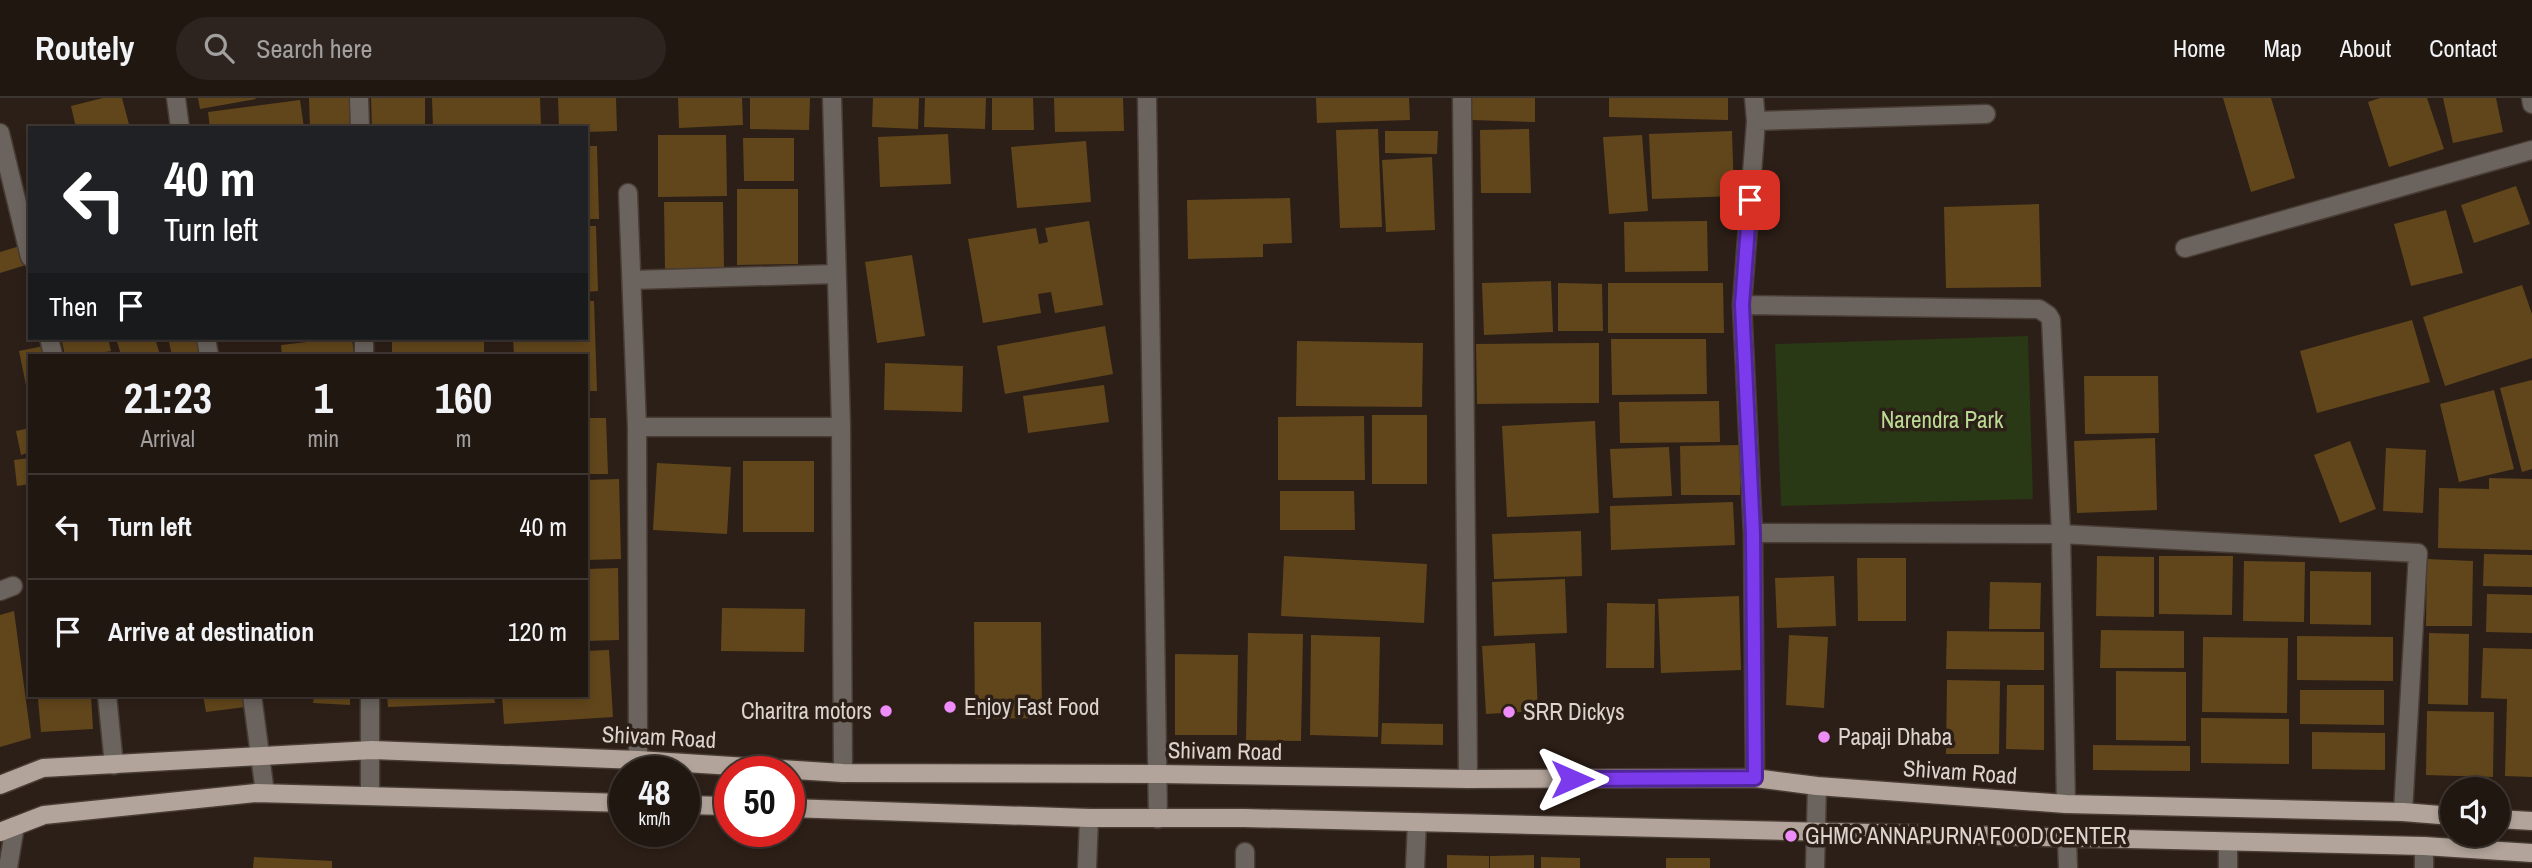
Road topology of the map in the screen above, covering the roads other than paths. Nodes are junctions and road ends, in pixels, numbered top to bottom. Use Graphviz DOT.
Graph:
graph roads {
  1 [pos="176,98"];
  2 [pos="359,98"];
  3 [pos="832,98"];
  4 [pos="1147,98"];
  5 [pos="1462,98"];
  6 [pos="1754,98"];
  7 [pos="2531,98"];
  8 [pos="2532,104"];
  9 [pos="1986,114"];
  10 [pos="1756,121"];
  11 [pos="180,126"];
  12 [pos="360,126"];
  13 [pos="0,132"];
  14 [pos="2532,150"];
  15 [pos="628,193"];
  16 [pos="2185,248"];
  17 [pos="28,249"];
  18 [pos="835,274"];
  19 [pos="632,280"];
  20 [pos="1742,305"];
  21 [pos="637,427"];
  22 [pos="841,427"];
  23 [pos="1753,533"];
  24 [pos="2062,534"];
  25 [pos="107,697"];
  26 [pos="252,697"];
  27 [pos="370,697"];
  28 [pos="372,750"];
  29 [pos="638,756"];
  30 [pos="260,757"];
  31 [pos="609,759"];
  32 [pos="700,764"];
  33 [pos="114,765"];
  34 [pos="844,773"];
  35 [pos="1159,774"];
  36 [pos="1755,778"];
  37 [pos="1468,779"];
  38 [pos="0,785"];
  39 [pos="1817,786"];
  40 [pos="265,793"];
  41 [pos="370,796"];
  42 [pos="609,803"];
  43 [pos="2066,804"];
  44 [pos="805,809"];
  45 [pos="2403,812"];
  46 [pos="2440,815"];
  47 [pos="1089,818"];
  48 [pos="1158,819"];
  49 [pos="2510,820"];
  50 [pos="2532,821"];
  51 [pos="1417,822"];
  52 [pos="8,829"];
  53 [pos="1816,832"];
  54 [pos="2067,839"];
  55 [pos="2228,843"];
  56 [pos="2424,846"];
  57 [pos="2532,853"];
  58 [pos="8,868"];
  59 [pos="1087,868"];
  60 [pos="1415,868"];
  61 [pos="1815,868"];
  62 [pos="2068,868"];
  63 [pos="2228,868"];
  64 [pos="2424,868"];
  1 -- 11 [label="street"];
  2 -- 12 [label="street"];
  3 -- 18 [label="street"];
  4 -- 35 [label="street"];
  5 -- 37 [label="street"];
  6 -- 10 [label="street"];
  7 -- 8 [label="street"];
  9 -- 10 [label="street"];
  10 -- 20 [label="street"];
  13 -- 17 [label="street"];
  14 -- 16 [label="street"];
  15 -- 19 [label="street"];
  18 -- 19 [label="street"];
  18 -- 22 [label="street"];
  19 -- 21 [label="street"];
  20 -- 23 [label="street"];
  20 -- 24 [label="street"];
  21 -- 22 [label="street"];
  21 -- 29 [label="street"];
  22 -- 34 [label="street"];
  23 -- 24 [label="street"];
  23 -- 36 [label="street"];
  24 -- 43 [label="street"];
  24 -- 45 [label="street"];
  25 -- 33 [label="street"];
  26 -- 30 [label="street"];
  27 -- 28 [label="street"];
  28 -- 30 [label="main road, Shivam Road"];
  28 -- 31 [label="main road, Shivam Road"];
  28 -- 41 [label="street"];
  30 -- 33 [label="main road, Shivam Road"];
  30 -- 40 [label="street"];
  32 -- 34 [label="main road, Shivam Road"];
  33 -- 38 [label="main road, Shivam Road"];
  34 -- 35 [label="main road, Shivam Road"];
  35 -- 37 [label="main road, Shivam Road"];
  35 -- 48 [label="street"];
  36 -- 37 [label="main road, Shivam Road"];
  36 -- 39 [label="main road, Shivam Road"];
  39 -- 43 [label="main road, Shivam Road"];
  39 -- 53 [label="street"];
  40 -- 41 [label="main road"];
  40 -- 52 [label="main road"];
  41 -- 42 [label="main road"];
  43 -- 45 [label="main road, Shivam Road"];
  44 -- 47 [label="main road"];
  45 -- 46 [label="main road, Shivam Road"];
  47 -- 48 [label="main road"];
  47 -- 59 [label="street"];
  48 -- 51 [label="main road"];
  49 -- 50 [label="main road"];
  51 -- 53 [label="main road"];
  51 -- 60 [label="street"];
  52 -- 58 [label="street"];
  53 -- 54 [label="main road"];
  53 -- 61 [label="street"];
  54 -- 55 [label="main road"];
  54 -- 62 [label="street"];
  55 -- 56 [label="main road"];
  55 -- 63 [label="street"];
  56 -- 57 [label="main road"];
  56 -- 64 [label="street"];
}
